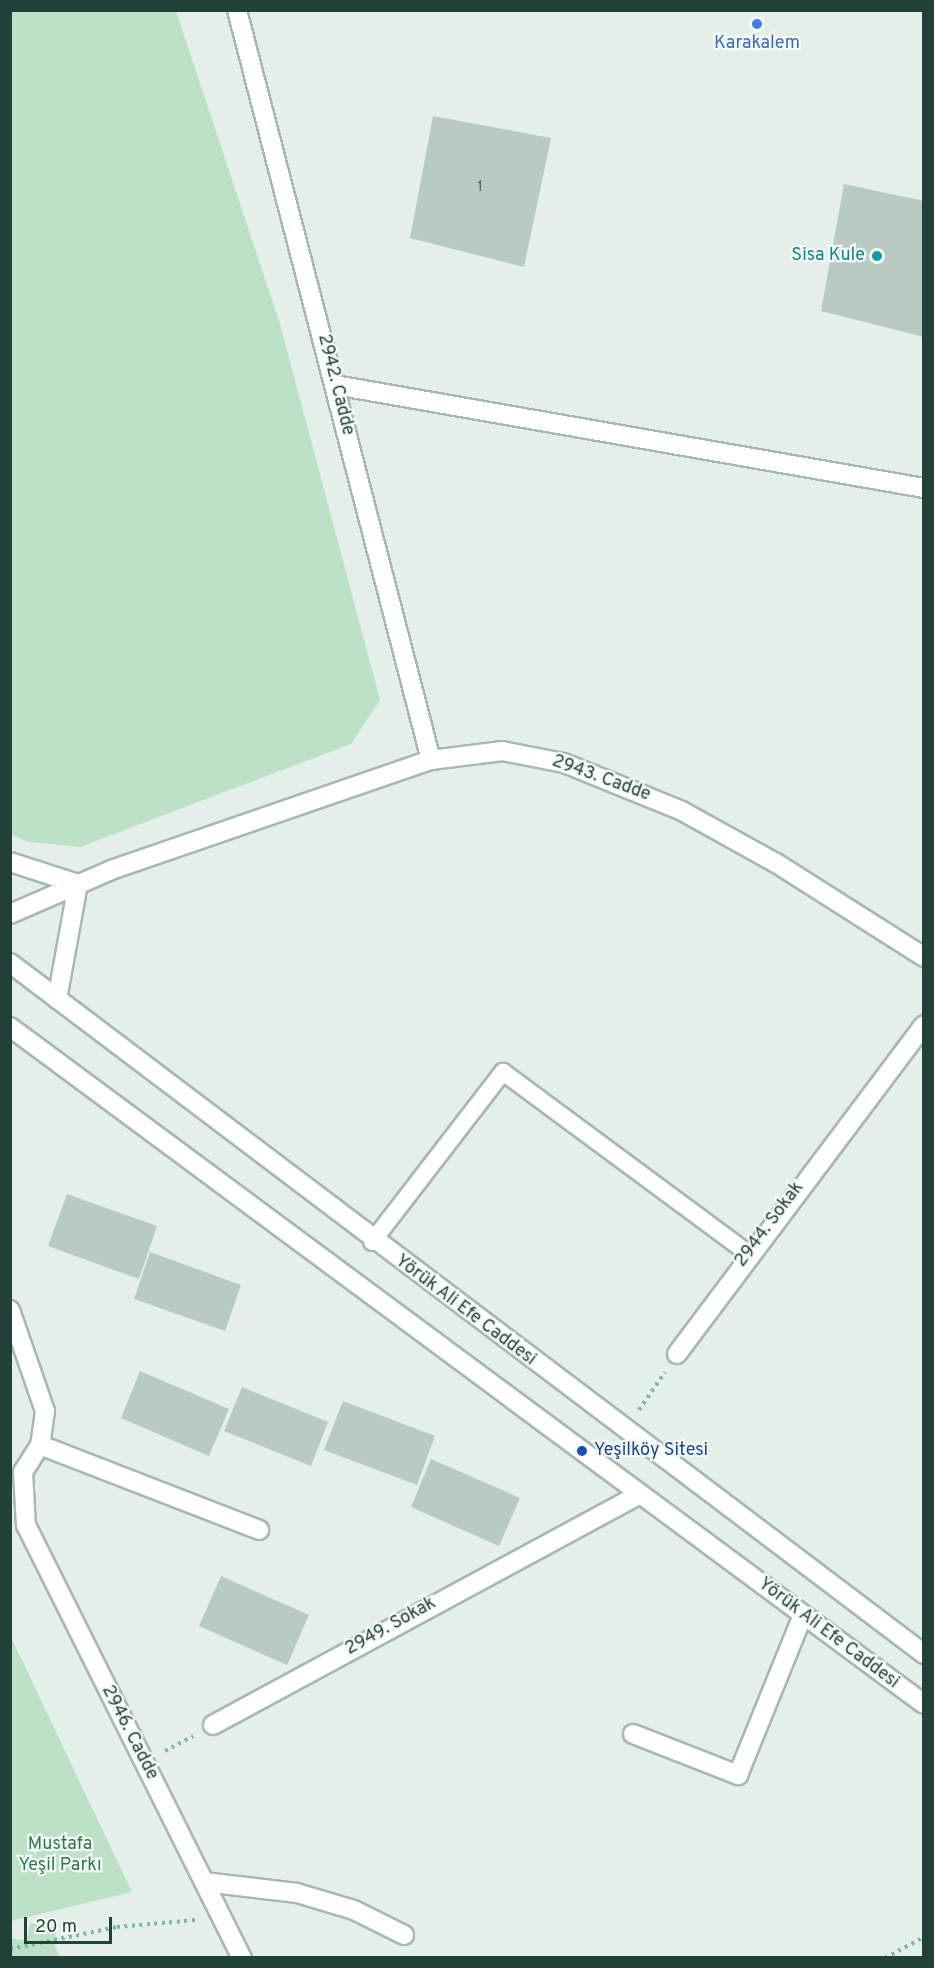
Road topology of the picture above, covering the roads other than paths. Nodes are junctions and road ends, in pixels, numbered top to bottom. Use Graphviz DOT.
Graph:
graph roads {
  1 [pos="237,10"];
  2 [pos="335,385"];
  3 [pos="924,488"];
  4 [pos="431,760"];
  5 [pos="10,862"];
  6 [pos="78,884"];
  7 [pos="10,914"];
  8 [pos="924,957"];
  9 [pos="10,963"];
  10 [pos="57,999"];
  11 [pos="924,1025"];
  12 [pos="10,1027"];
  13 [pos="372,1242"];
  14 [pos="748,1253"];
  15 [pos="10,1310"];
  16 [pos="676,1354"];
  17 [pos="40,1445"];
  18 [pos="640,1494"];
  19 [pos="259,1530"];
  20 [pos="803,1615"];
  21 [pos="924,1654"];
  22 [pos="924,1704"];
  23 [pos="213,1725"];
  24 [pos="633,1734"];
  25 [pos="204,1882"];
  26 [pos="404,1935"];
  27 [pos="242,1958"];
  1 -- 2 [label="street, 2942. Cadde"];
  2 -- 3 [label="street"];
  2 -- 4 [label="street, 2942. Cadde"];
  4 -- 6 [label="street, 2943. Cadde"];
  4 -- 8 [label="street, 2943. Cadde"];
  5 -- 6 [label="street"];
  6 -- 7 [label="street, 2943. Cadde"];
  6 -- 10 [label="street"];
  9 -- 10 [label="street, Yörük Ali Efe Caddesi"];
  10 -- 13 [label="street, Yörük Ali Efe Caddesi"];
  11 -- 14 [label="street, 2944. Sokak"];
  12 -- 18 [label="street, Yörük Ali Efe Caddesi"];
  13 -- 14 [label="lane"];
  13 -- 21 [label="street, Yörük Ali Efe Caddesi"];
  14 -- 16 [label="street, 2944. Sokak"];
  15 -- 17 [label="street"];
  17 -- 19 [label="street"];
  17 -- 25 [label="street, 2946. Cadde"];
  18 -- 20 [label="street, Yörük Ali Efe Caddesi"];
  18 -- 23 [label="street, 2949. Sokak"];
  20 -- 22 [label="street, Yörük Ali Efe Caddesi"];
  20 -- 24 [label="street"];
  25 -- 26 [label="street"];
  25 -- 27 [label="street, 2946. Cadde"];
}
